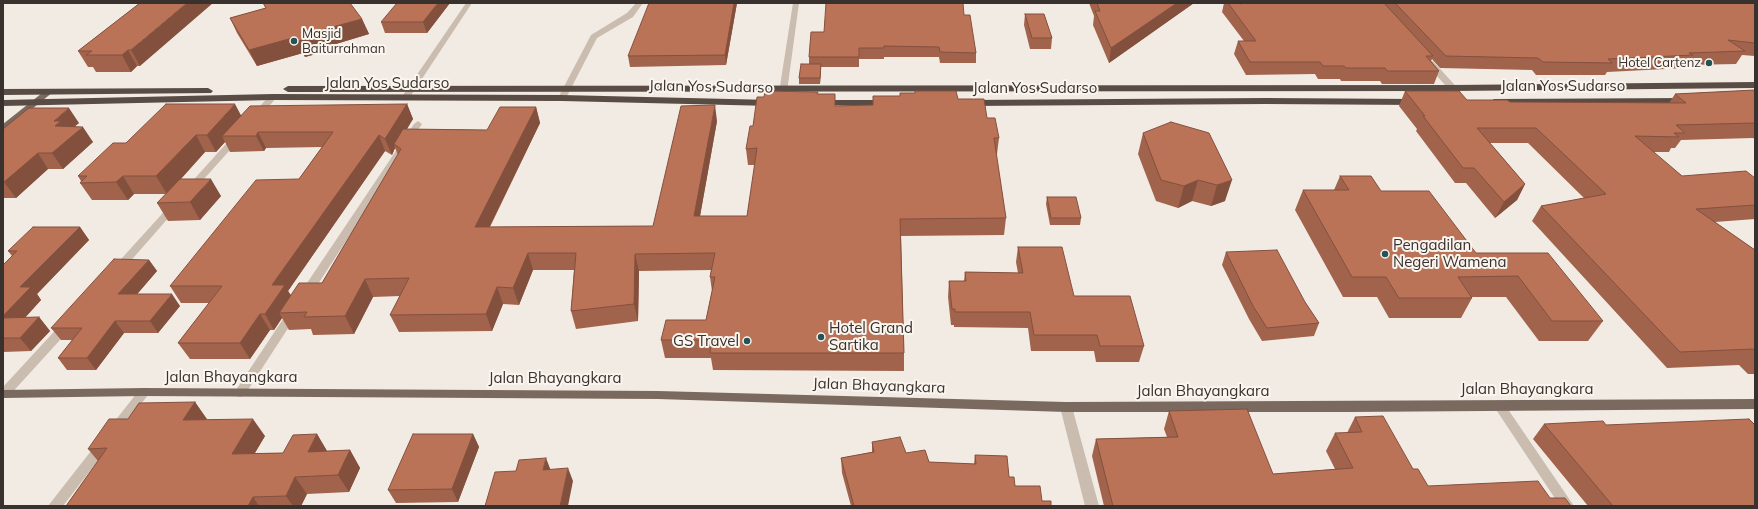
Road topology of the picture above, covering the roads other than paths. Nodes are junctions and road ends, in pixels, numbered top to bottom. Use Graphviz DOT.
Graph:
graph roads {
  1 [pos="469,3"];
  2 [pos="640,3"];
  3 [pos="796,3"];
  4 [pos="1426,60"];
  5 [pos="1755,85"];
  6 [pos="413,88"];
  7 [pos="566,88"];
  8 [pos="1111,88"];
  9 [pos="1198,88"];
  10 [pos="1258,88"];
  11 [pos="1320,88"];
  12 [pos="1453,88"];
  13 [pos="783,89"];
  14 [pos="3,92"];
  15 [pos="49,92"];
  16 [pos="273,97"];
  17 [pos="405,98"];
  18 [pos="562,98"];
  19 [pos="1266,101"];
  20 [pos="1328,101"];
  21 [pos="1697,101"];
  22 [pos="36,102"];
  23 [pos="1118,102"];
  24 [pos="1204,102"];
  25 [pos="1427,102"];
  26 [pos="1450,102"];
  27 [pos="1465,102"];
  28 [pos="1480,102"];
  29 [pos="3,103"];
  30 [pos="785,103"];
  31 [pos="813,103"];
  32 [pos="899,103"];
  33 [pos="954,103"];
  34 [pos="418,124"];
  35 [pos="3,128"];
  36 [pos="110,278"];
  37 [pos="72,319"];
  38 [pos="144,392"];
  39 [pos="240,393"];
  40 [pos="3,394"];
  41 [pos="1755,404"];
  42 [pos="1499,405"];
  43 [pos="1066,407"];
  44 [pos="55,506"];
  45 [pos="1092,506"];
  46 [pos="1567,506"];
  1 -- 6 [label="street"];
  2 -- 7 [label="street"];
  3 -- 13 [label="street"];
  4 -- 12 [label="street"];
  5 -- 12 [label="highway, Jalan Yos Sudarso"];
  6 -- 7 [label="highway, Jalan Yos Sudarso"];
  6 -- 15 [label="highway, Jalan Yos Sudarso"];
  6 -- 17 [label="street"];
  7 -- 13 [label="highway, Jalan Yos Sudarso"];
  7 -- 18 [label="street"];
  8 -- 9 [label="highway, Jalan Yos Sudarso"];
  8 -- 13 [label="highway, Jalan Yos Sudarso"];
  8 -- 23 [label="highway"];
  9 -- 10 [label="highway, Jalan Yos Sudarso"];
  9 -- 24 [label="highway"];
  10 -- 11 [label="highway, Jalan Yos Sudarso"];
  10 -- 19 [label="highway"];
  11 -- 12 [label="highway, Jalan Yos Sudarso"];
  11 -- 20 [label="highway"];
  12 -- 27 [label="street"];
  13 -- 30 [label="street"];
  14 -- 15 [label="highway, Jalan Yos Sudarso"];
  15 -- 22 [label="main road"];
  16 -- 17 [label="highway, Jalan Yos Sudarso"];
  16 -- 22 [label="highway, Jalan Yos Sudarso"];
  16 -- 36 [label="street"];
  17 -- 18 [label="highway, Jalan Yos Sudarso"];
  18 -- 30 [label="highway, Jalan Yos Sudarso"];
  19 -- 20 [label="highway, Jalan Yos Sudarso"];
  19 -- 24 [label="highway, Jalan Yos Sudarso"];
  20 -- 25 [label="highway, Jalan Yos Sudarso"];
  21 -- 28 [label="highway, Jalan Yos Sudarso"];
  22 -- 29 [label="highway, Jalan Yos Sudarso"];
  22 -- 35 [label="main road"];
  23 -- 24 [label="highway, Jalan Yos Sudarso"];
  23 -- 33 [label="highway, Jalan Yos Sudarso"];
  26 -- 27 [label="highway"];
  31 -- 32 [label="highway"];
  34 -- 39 [label="street"];
  37 -- 40 [label="street"];
  38 -- 39 [label="main road, Jalan Bhayangkara"];
  38 -- 40 [label="main road, Jalan Bhayangkara"];
  38 -- 44 [label="street"];
  39 -- 43 [label="main road, Jalan Bhayangkara"];
  41 -- 42 [label="main road, Jalan Bhayangkara"];
  42 -- 43 [label="main road, Jalan Bhayangkara"];
  42 -- 46 [label="street"];
  43 -- 45 [label="street"];
}
